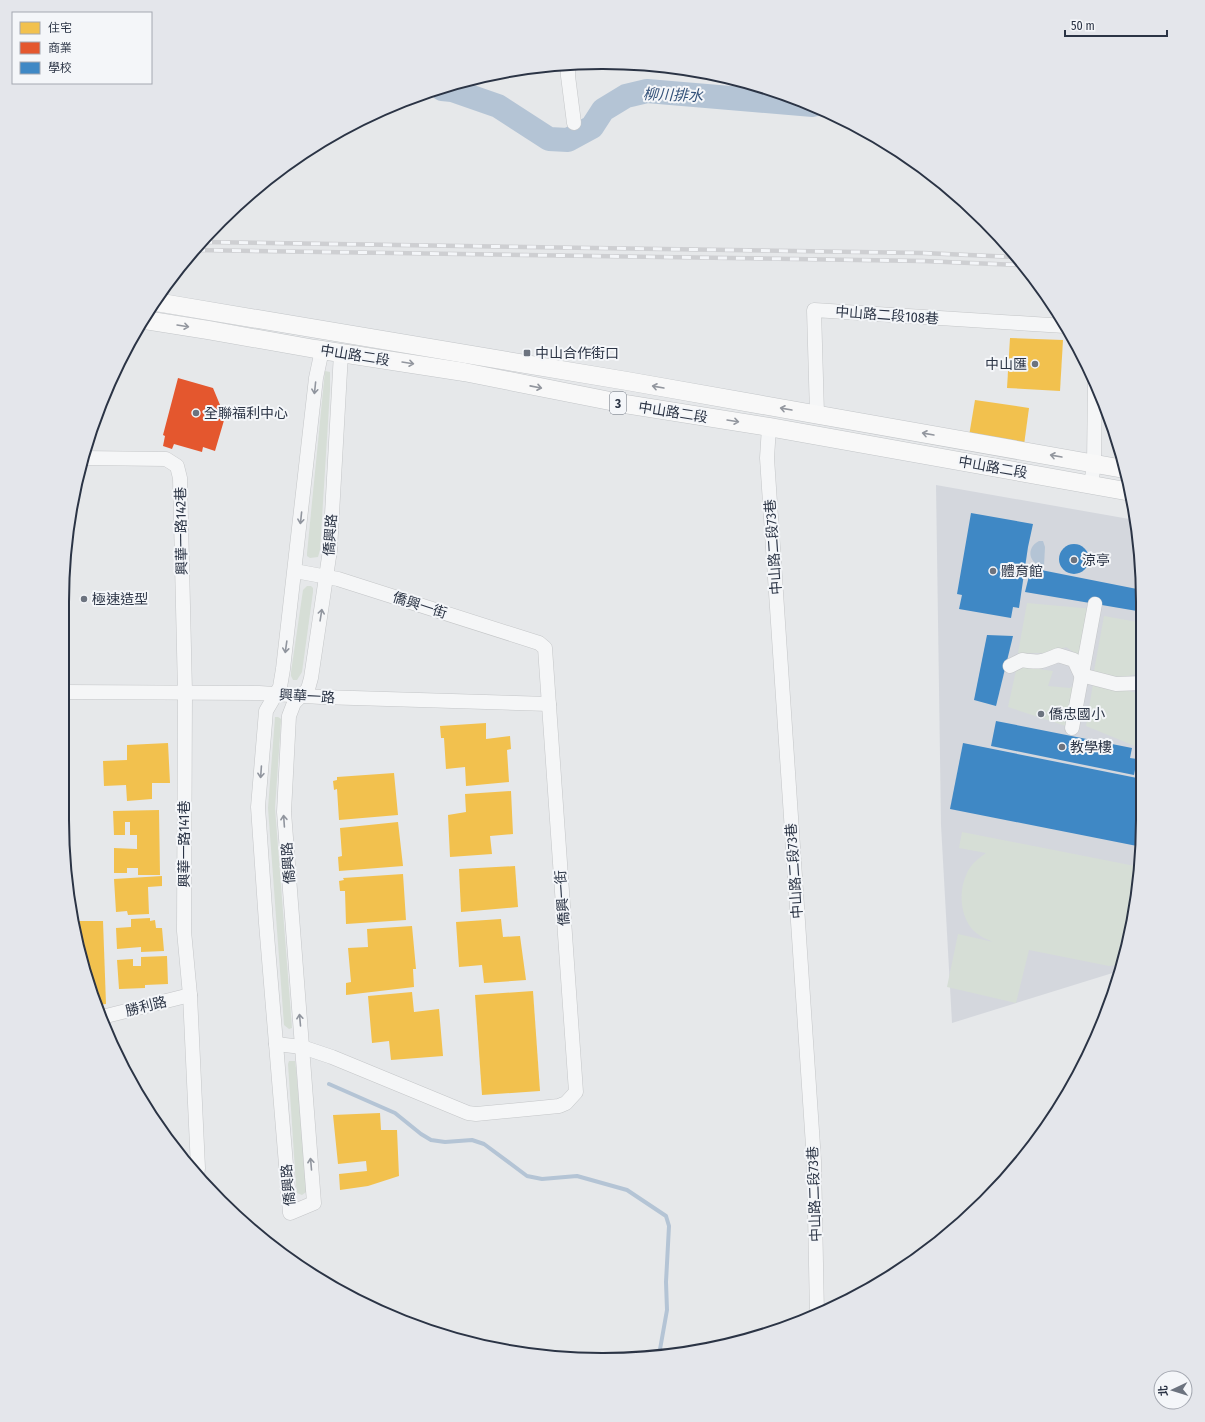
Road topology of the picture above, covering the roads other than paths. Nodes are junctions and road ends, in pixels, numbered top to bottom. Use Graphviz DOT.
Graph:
graph roads {
  1 [pos="568,70"];
  2 [pos="574,123"];
  3 [pos="161,303"];
  4 [pos="150,321"];
  5 [pos="1058,326"];
  6 [pos="322,350"];
  7 [pos="341,353"];
  8 [pos="1095,398"];
  9 [pos="817,414"];
  10 [pos="769,427"];
  11 [pos="89,458"];
  12 [pos="1094,464"];
  13 [pos="1119,468"];
  14 [pos="1091,485"];
  15 [pos="1124,491"];
  16 [pos="295,571"];
  17 [pos="327,576"];
  18 [pos="1095,604"];
  19 [pos="1010,666"];
  20 [pos="1081,675"];
  21 [pos="1136,683"];
  22 [pos="69,692"];
  23 [pos="185,692"];
  24 [pos="276,694"];
  25 [pos="301,696"];
  26 [pos="549,704"];
  27 [pos="1072,728"];
  28 [pos="190,995"];
  29 [pos="107,1016"];
  30 [pos="276,1044"];
  31 [pos="302,1047"];
  32 [pos="198,1167"];
  33 [pos="817,1308"];
  1 -- 2 [label="street"];
  9 -- 3 [label="main road, 中山路二段 / 3, one-way"];
  4 -- 6 [label="main road, 中山路二段 / 3, one-way"];
  5 -- 9 [label="street, 中山路二段108巷"];
  6 -- 7 [label="main road, 中山路二段 / 3"];
  6 -- 16 [label="street, 僑興路, one-way"];
  7 -- 10 [label="main road, 中山路二段 / 3, one-way"];
  7 -- 17 [label="street, 僑興路"];
  8 -- 12 [label="street"];
  12 -- 9 [label="main road, 中山路二段 / 3, one-way"];
  10 -- 14 [label="main road, 中山路二段 / 3"];
  10 -- 33 [label="street, 中山路二段73巷"];
  11 -- 23 [label="street, 興華一路142巷"];
  12 -- 13 [label="main road, 中山路二段 / 3"];
  12 -- 14 [label="street"];
  14 -- 15 [label="main road, 中山路二段 / 3"];
  16 -- 17 [label="street, 僑興一街"];
  16 -- 24 [label="street, 僑興路, one-way"];
  25 -- 17 [label="street, 僑興路, one-way"];
  17 -- 26 [label="street, 僑興一街"];
  18 -- 20 [label="street"];
  19 -- 20 [label="street"];
  20 -- 21 [label="street"];
  20 -- 27 [label="street"];
  22 -- 23 [label="street, 興華一路"];
  23 -- 24 [label="street, 興華一路"];
  23 -- 28 [label="street, 興華一路141巷"];
  24 -- 25 [label="street, 興華一路"];
  24 -- 30 [label="street, 僑興路, one-way"];
  25 -- 26 [label="street, 興華一路"];
  31 -- 25 [label="street, 僑興路, one-way"];
  26 -- 31 [label="street, 僑興一街"];
  28 -- 29 [label="street, 勝利路"];
  28 -- 32 [label="street, 興華一路141巷"];
  30 -- 31 [label="street, 僑興一街"];
  30 -- 31 [label="street, 僑興路, one-way"];
}
